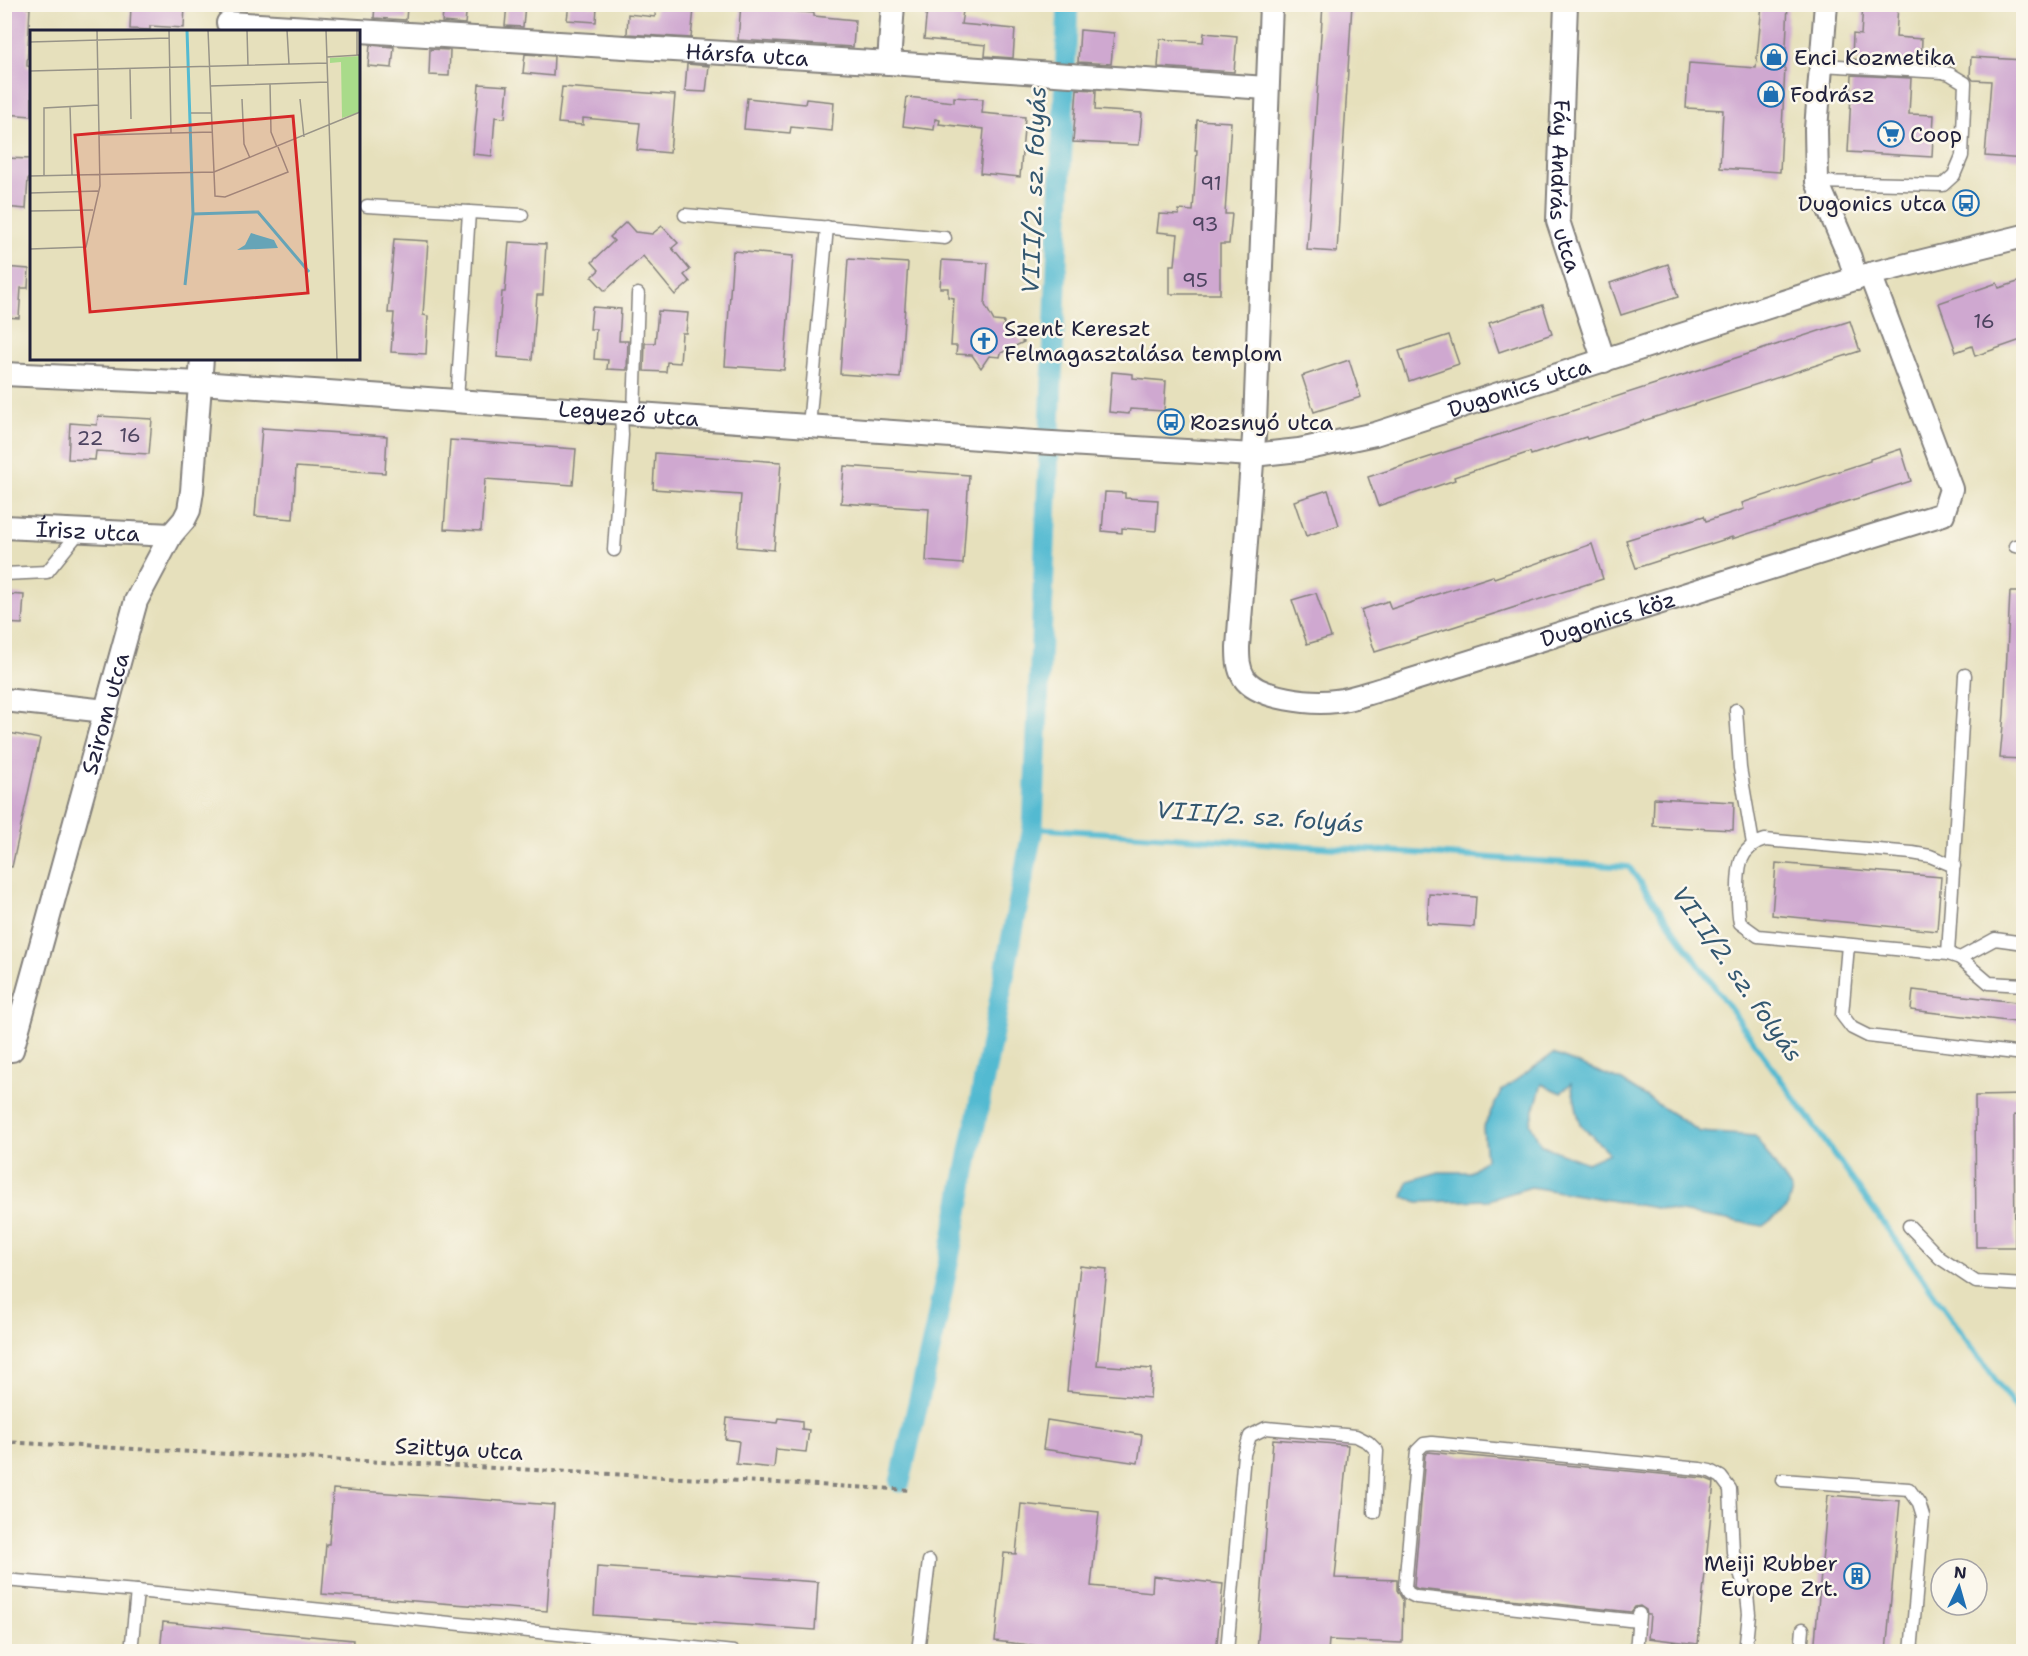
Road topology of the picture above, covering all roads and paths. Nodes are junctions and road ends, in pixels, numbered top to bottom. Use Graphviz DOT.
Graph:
graph roads {
  1 [pos="893,4"];
  2 [pos="1271,4"];
  3 [pos="1566,4"];
  4 [pos="1826,4"];
  5 [pos="228,20"];
  6 [pos="889,63"];
  7 [pos="1821,65"];
  8 [pos="1267,88"];
  9 [pos="1817,182"];
  10 [pos="367,206"];
  11 [pos="469,212"];
  12 [pos="685,215"];
  13 [pos="522,216"];
  14 [pos="826,227"];
  15 [pos="2024,236"];
  16 [pos="945,238"];
  17 [pos="1863,276"];
  18 [pos="638,294"];
  19 [pos="202,360"];
  20 [pos="1604,361"];
  21 [pos="4,374"];
  22 [pos="200,384"];
  23 [pos="457,401"];
  24 [pos="627,413"];
  25 [pos="809,426"];
  26 [pos="1253,455"];
  27 [pos="4,527"];
  28 [pos="80,531"];
  29 [pos="171,535"];
  30 [pos="614,550"];
  31 [pos="4,574"];
  32 [pos="1965,675"];
  33 [pos="4,700"];
  34 [pos="1736,710"];
  35 [pos="106,711"];
  36 [pos="1753,844"];
  37 [pos="1954,866"];
  38 [pos="2024,943"];
  39 [pos="1848,945"];
  40 [pos="1954,956"];
  41 [pos="2024,986"];
  42 [pos="8,1050"];
  43 [pos="2024,1054"];
  44 [pos="1909,1226"];
  45 [pos="2024,1285"];
  46 [pos="4,1442"];
  47 [pos="1782,1480"];
  48 [pos="911,1490"];
  49 [pos="1374,1512"];
  50 [pos="929,1561"];
  51 [pos="4,1580"];
  52 [pos="136,1591"];
  53 [pos="1803,1629"];
  54 [pos="1675,1641"];
  55 [pos="131,1652"];
  56 [pos="734,1652"];
  57 [pos="918,1652"];
  58 [pos="1227,1652"];
  59 [pos="1636,1652"];
  60 [pos="1674,1652"];
  61 [pos="1745,1652"];
  62 [pos="1801,1652"];
  63 [pos="1911,1652"];
  1 -- 6 [label="street"];
  2 -- 8 [label="street"];
  3 -- 20 [label="street, Fáy András utca"];
  4 -- 7 [label="street"];
  5 -- 6 [label="street, Hársfa utca"];
  6 -- 8 [label="street, Hársfa utca"];
  7 -- 9 [label="street"];
  7 -- 9 [label="lane"];
  8 -- 26 [label="street"];
  9 -- 17 [label="street"];
  10 -- 11 [label="lane"];
  11 -- 13 [label="lane"];
  11 -- 23 [label="lane"];
  12 -- 14 [label="lane"];
  14 -- 16 [label="lane"];
  14 -- 25 [label="lane"];
  15 -- 17 [label="street, Dugonics utca"];
  17 -- 20 [label="street, Dugonics utca"];
  17 -- 26 [label="street, Dugonics köz"];
  18 -- 24 [label="lane"];
  19 -- 22 [label="street, Szirom utca"];
  20 -- 26 [label="street, Dugonics utca"];
  21 -- 22 [label="street, Legyező utca"];
  22 -- 23 [label="street, Legyező utca"];
  22 -- 29 [label="street, Szirom utca"];
  23 -- 24 [label="street, Legyező utca"];
  24 -- 25 [label="street, Legyező utca"];
  24 -- 30 [label="lane"];
  25 -- 26 [label="street, Legyező utca"];
  27 -- 28 [label="street, Írisz utca"];
  28 -- 29 [label="street, Írisz utca"];
  28 -- 31 [label="lane"];
  29 -- 35 [label="street, Szirom utca"];
  32 -- 37 [label="lane"];
  33 -- 35 [label="street"];
  34 -- 36 [label="lane"];
  35 -- 42 [label="street, Szirom utca"];
  36 -- 37 [label="lane"];
  36 -- 39 [label="lane"];
  37 -- 40 [label="lane"];
  38 -- 40 [label="lane"];
  39 -- 40 [label="lane"];
  39 -- 43 [label="lane"];
  40 -- 41 [label="lane"];
  44 -- 45 [label="lane"];
  46 -- 48 [label="path, Szittya utca"];
  47 -- 63 [label="lane"];
  49 -- 58 [label="lane"];
  50 -- 57 [label="lane"];
  51 -- 52 [label="lane"];
  52 -- 55 [label="lane"];
  52 -- 56 [label="lane"];
  53 -- 62 [label="lane"];
  54 -- 60 [label="path"];
  59 -- 61 [label="lane"];
}
